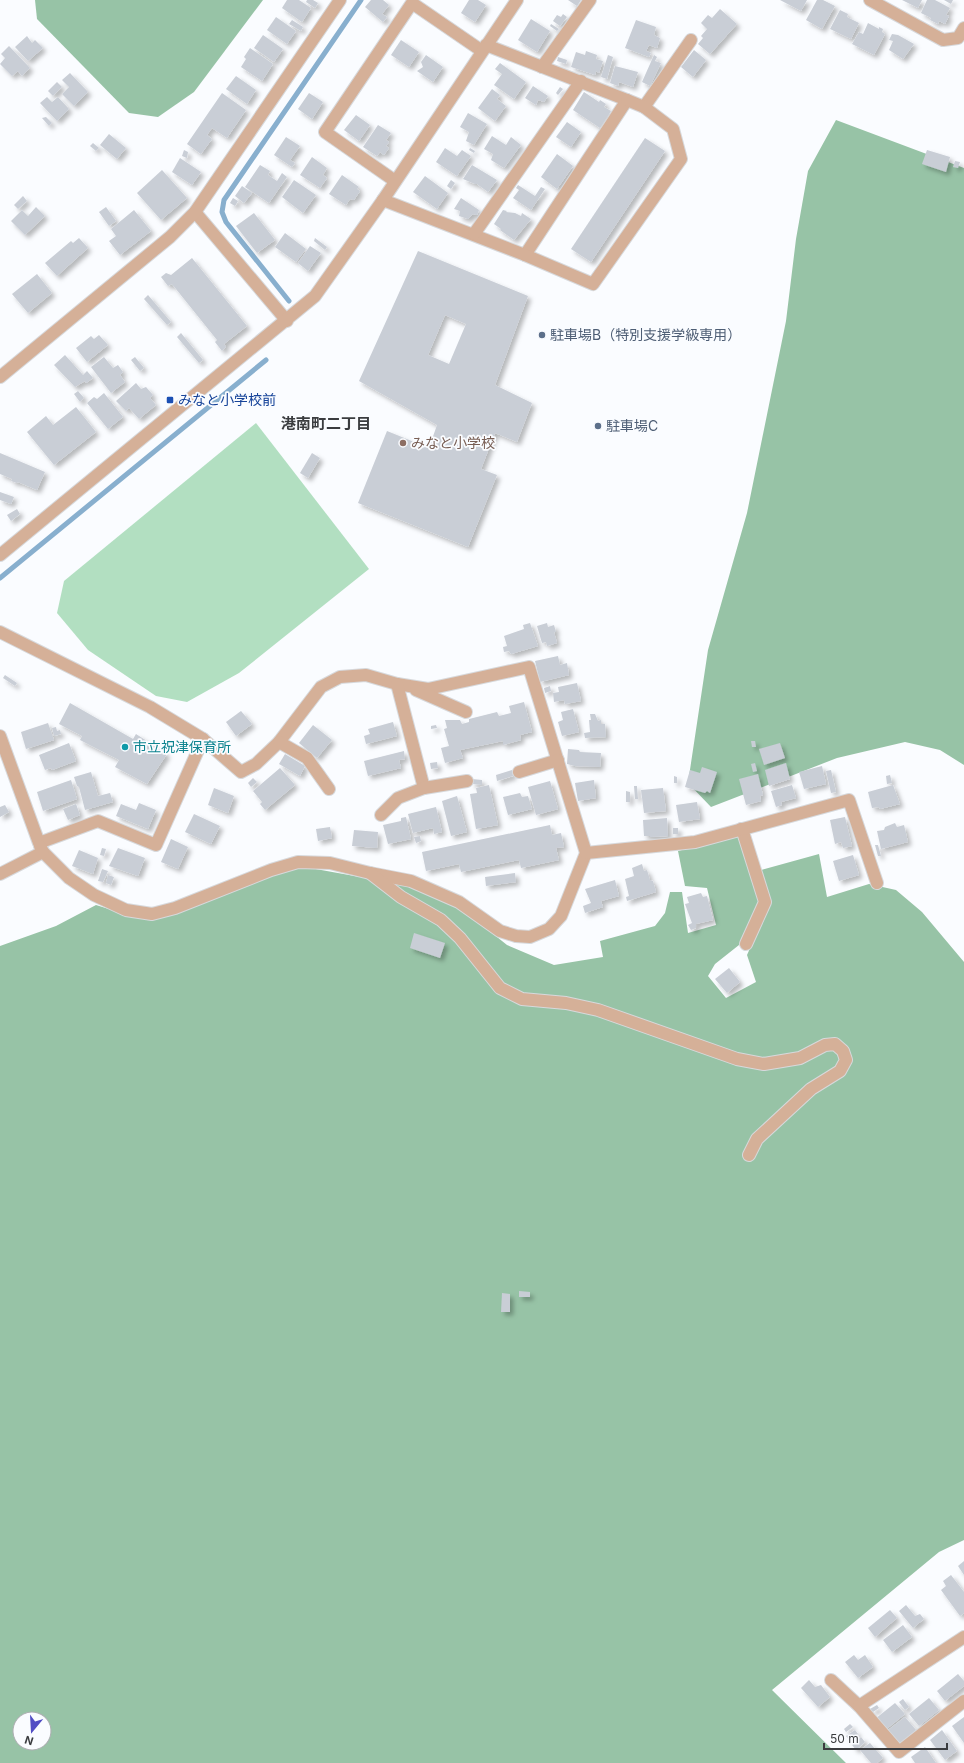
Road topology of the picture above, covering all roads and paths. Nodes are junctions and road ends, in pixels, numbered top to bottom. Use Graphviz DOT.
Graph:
graph roads {
  1 [pos="340,0"];
  2 [pos="517,0"];
  3 [pos="590,0"];
  4 [pos="870,0"];
  5 [pos="964,28"];
  6 [pos="691,40"];
  7 [pos="484,48"];
  8 [pos="542,67"];
  9 [pos="581,82"];
  10 [pos="627,100"];
  11 [pos="644,107"];
  12 [pos="395,181"];
  13 [pos="383,200"];
  14 [pos="194,212"];
  15 [pos="474,234"];
  16 [pos="525,255"];
  17 [pos="287,321"];
  18 [pos="0,377"];
  19 [pos="0,555"];
  20 [pos="0,632"];
  21 [pos="397,684"];
  22 [pos="412,686"];
  23 [pos="466,712"];
  24 [pos="0,736"];
  25 [pos="203,739"];
  26 [pos="280,742"];
  27 [pos="2,751"];
  28 [pos="558,760"];
  29 [pos="519,772"];
  30 [pos="467,782"];
  31 [pos="424,788"];
  32 [pos="329,789"];
  33 [pos="381,815"];
  34 [pos="741,829"];
  35 [pos="41,847"];
  36 [pos="586,853"];
  37 [pos="370,873"];
  38 [pos="0,874"];
  39 [pos="877,883"];
  40 [pos="746,944"];
  41 [pos="749,1155"];
  42 [pos="963,1640"];
  43 [pos="831,1680"];
  44 [pos="964,1701"];
  45 [pos="859,1706"];
  1 -- 14 [label="street"];
  2 -- 7 [label="street"];
  3 -- 8 [label="street"];
  4 -- 5 [label="street"];
  6 -- 11 [label="street"];
  7 -- 8 [label="street"];
  7 -- 12 [label="street"];
  7 -- 12 [label="street"];
  8 -- 9 [label="street"];
  9 -- 10 [label="street"];
  9 -- 15 [label="street"];
  10 -- 11 [label="street"];
  10 -- 16 [label="street"];
  11 -- 16 [label="street"];
  12 -- 13 [label="street"];
  13 -- 15 [label="street"];
  13 -- 17 [label="street"];
  14 -- 17 [label="street"];
  14 -- 18 [label="street"];
  15 -- 16 [label="street"];
  17 -- 19 [label="street"];
  20 -- 25 [label="street"];
  21 -- 22 [label="street"];
  21 -- 26 [label="street"];
  21 -- 31 [label="street"];
  22 -- 23 [label="street"];
  22 -- 28 [label="street"];
  24 -- 27 [label="street"];
  25 -- 26 [label="street"];
  25 -- 35 [label="street"];
  26 -- 32 [label="street"];
  27 -- 35 [label="street"];
  28 -- 29 [label="street"];
  28 -- 36 [label="street"];
  30 -- 31 [label="street"];
  31 -- 33 [label="street"];
  34 -- 36 [label="street"];
  34 -- 39 [label="street"];
  34 -- 40 [label="street"];
  35 -- 37 [label="street"];
  35 -- 38 [label="street"];
  36 -- 37 [label="street"];
  37 -- 41 [label="street"];
  42 -- 45 [label="street"];
  43 -- 45 [label="street"];
  44 -- 45 [label="street"];
}
